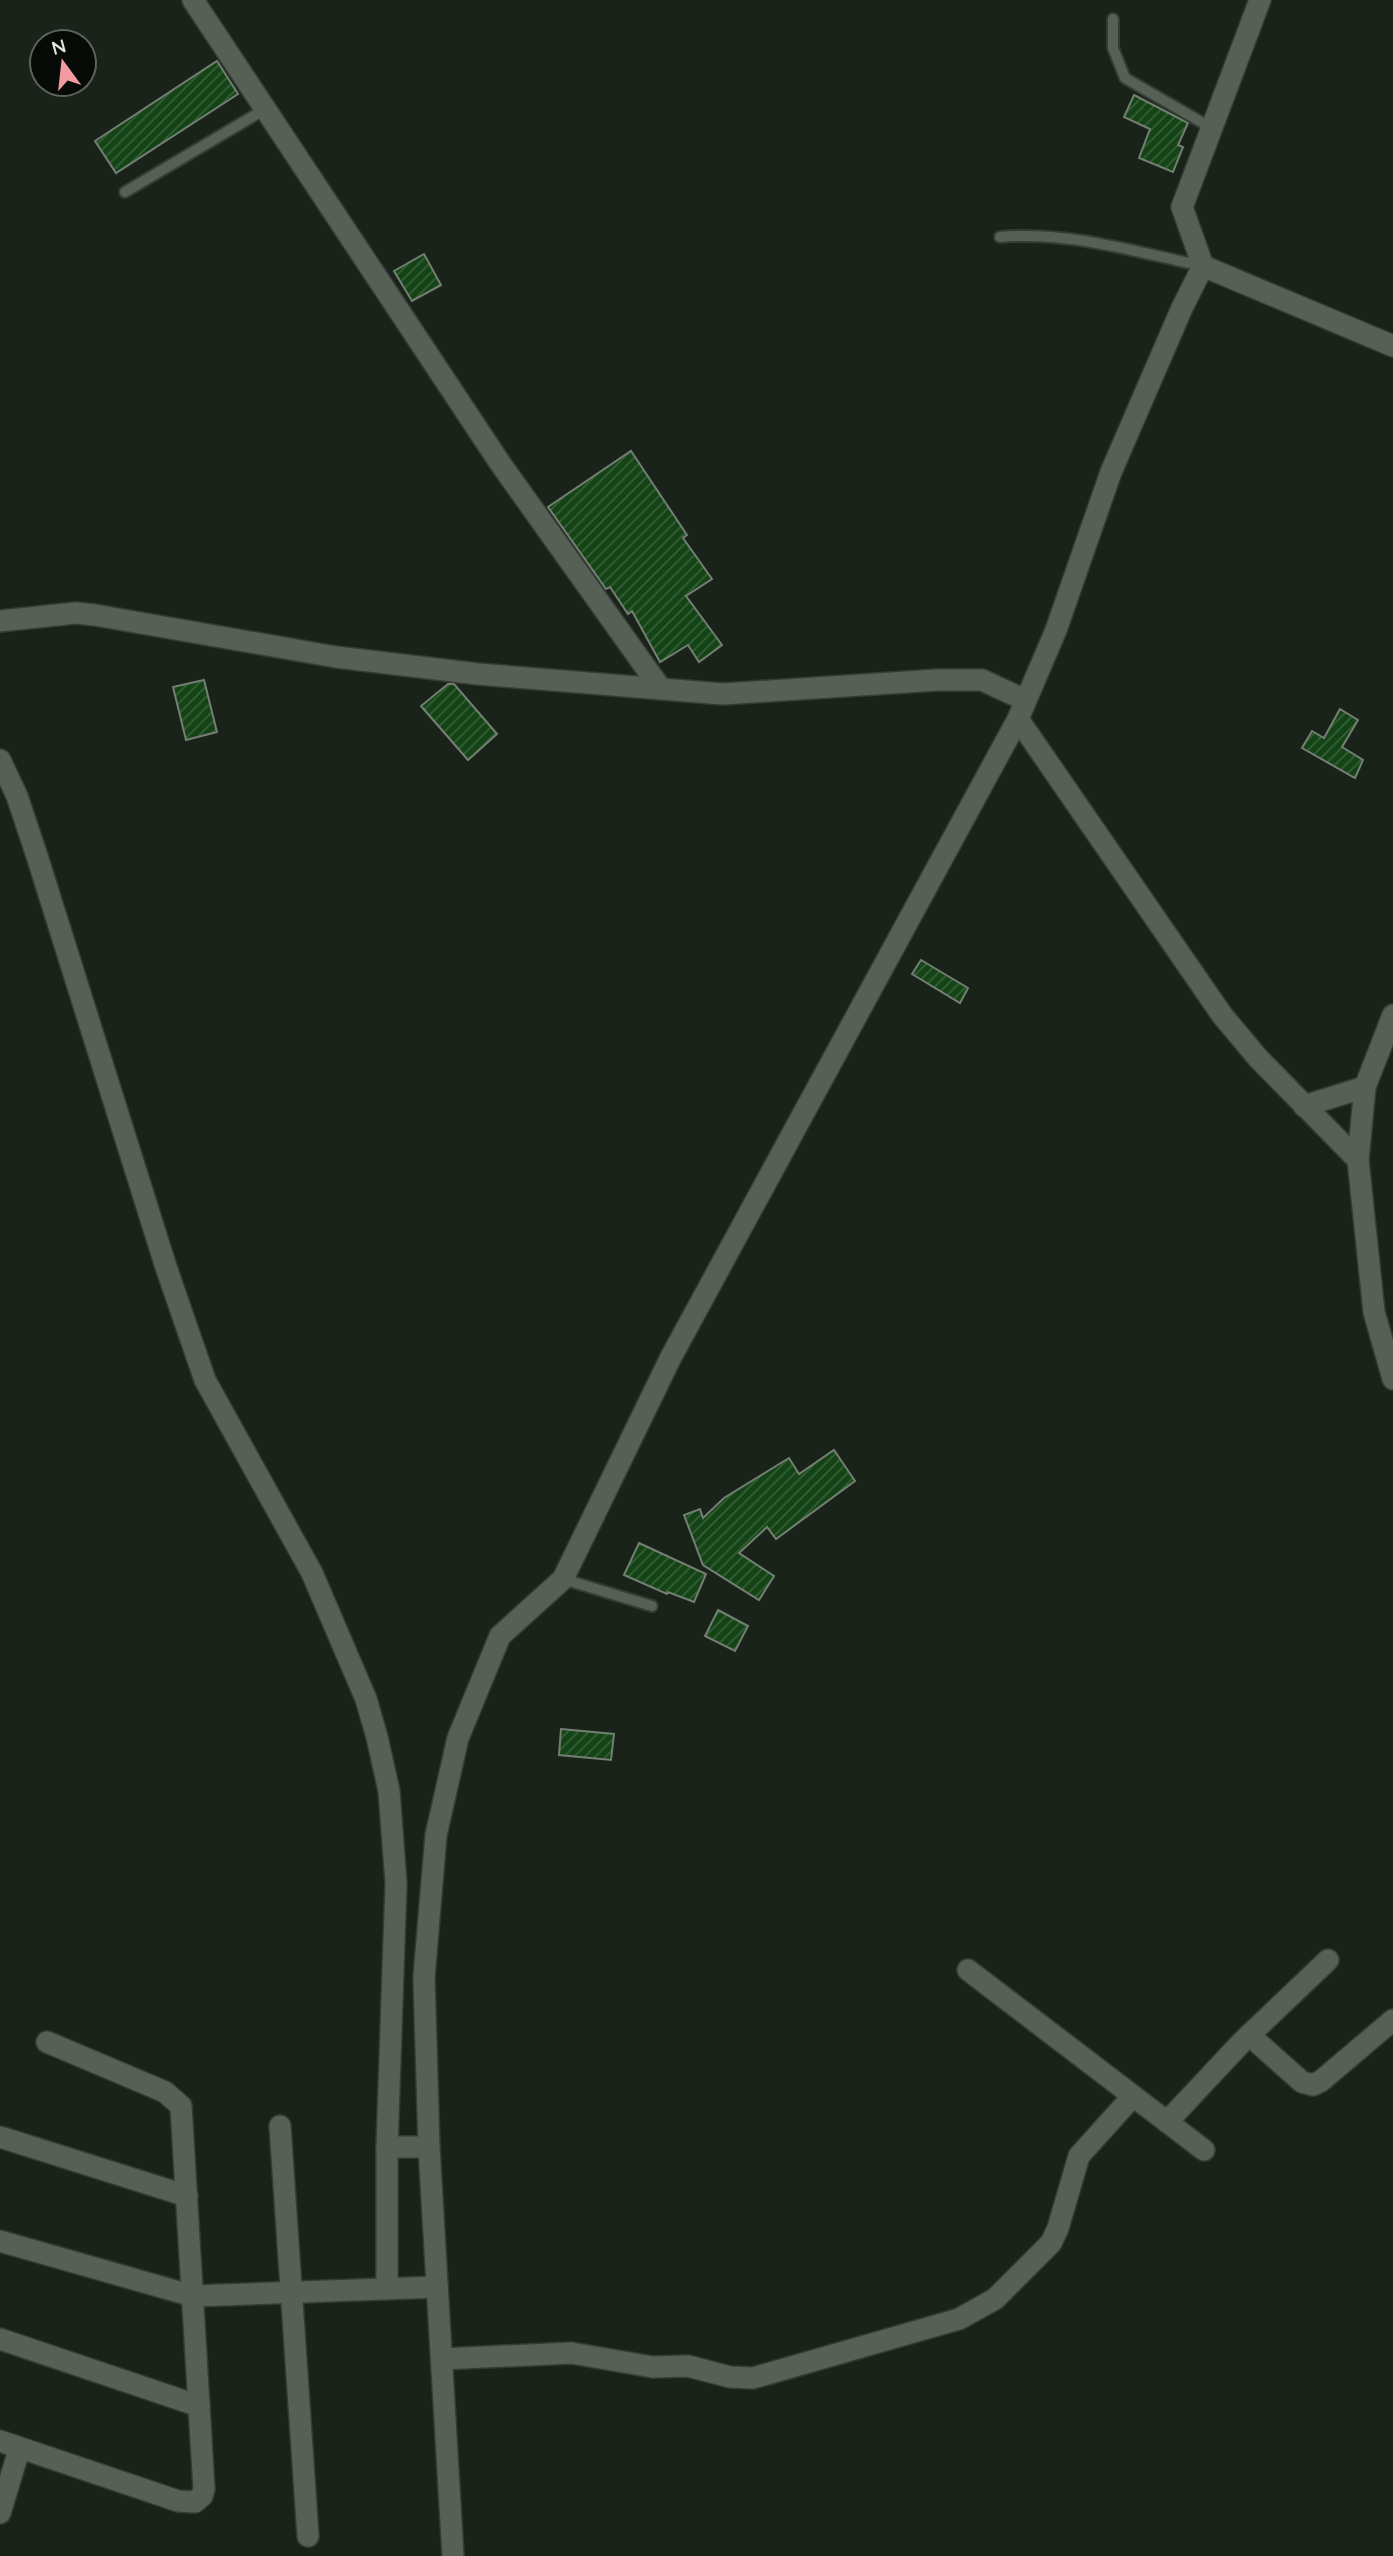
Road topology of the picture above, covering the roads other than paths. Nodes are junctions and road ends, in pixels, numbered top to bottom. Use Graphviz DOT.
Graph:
graph roads {
  1 [pos="193,0"];
  2 [pos="1260,0"];
  3 [pos="1113,19"];
  4 [pos="267,108"];
  5 [pos="1210,127"];
  6 [pos="125,192"];
  7 [pos="1000,237"];
  8 [pos="1203,266"];
  9 [pos="1393,346"];
  10 [pos="0,621"];
  11 [pos="660,689"];
  12 [pos="1022,710"];
  13 [pos="0,760"];
  14 [pos="1393,1015"];
  15 [pos="1365,1087"];
  16 [pos="1304,1106"];
  17 [pos="1358,1160"];
  18 [pos="1393,1380"];
  19 [pos="564,1579"];
  20 [pos="652,1606"];
  21 [pos="1328,1960"];
  22 [pos="968,1970"];
  23 [pos="1393,2020"];
  24 [pos="1249,2035"];
  25 [pos="47,2042"];
  26 [pos="1133,2096"];
  27 [pos="1167,2122"];
  28 [pos="281,2126"];
  29 [pos="0,2137"];
  30 [pos="387,2147"];
  31 [pos="429,2147"];
  32 [pos="1204,2150"];
  33 [pos="187,2196"];
  34 [pos="0,2241"];
  35 [pos="437,2287"];
  36 [pos="387,2289"];
  37 [pos="291,2294"];
  38 [pos="193,2296"];
  39 [pos="0,2339"];
  40 [pos="443,2359"];
  41 [pos="199,2406"];
  42 [pos="10,2445"];
  43 [pos="0,2513"];
  44 [pos="308,2536"];
  45 [pos="453,2556"];
  1 -- 4 [label="street"];
  2 -- 5 [label="street"];
  3 -- 5 [label="lane"];
  4 -- 6 [label="lane"];
  4 -- 11 [label="street"];
  5 -- 8 [label="street"];
  7 -- 8 [label="lane"];
  8 -- 9 [label="street"];
  8 -- 12 [label="street"];
  10 -- 11 [label="street"];
  11 -- 12 [label="street"];
  12 -- 16 [label="street"];
  12 -- 19 [label="street"];
  13 -- 30 [label="street"];
  14 -- 15 [label="street"];
  15 -- 16 [label="street"];
  15 -- 17 [label="street"];
  16 -- 17 [label="street"];
  17 -- 18 [label="street"];
  19 -- 20 [label="lane"];
  19 -- 31 [label="street"];
  21 -- 24 [label="street"];
  22 -- 26 [label="street"];
  23 -- 24 [label="street"];
  24 -- 27 [label="street"];
  25 -- 33 [label="street"];
  26 -- 27 [label="street"];
  26 -- 40 [label="street"];
  27 -- 32 [label="street"];
  28 -- 37 [label="street"];
  29 -- 33 [label="street"];
  30 -- 31 [label="street"];
  30 -- 36 [label="street"];
  31 -- 35 [label="street"];
  33 -- 38 [label="street"];
  34 -- 38 [label="street"];
  35 -- 36 [label="street"];
  35 -- 40 [label="street"];
  36 -- 37 [label="street"];
  37 -- 38 [label="street"];
  37 -- 44 [label="street"];
  38 -- 41 [label="street"];
  39 -- 41 [label="street"];
  40 -- 45 [label="street"];
  41 -- 42 [label="street"];
  42 -- 43 [label="street"];
}
